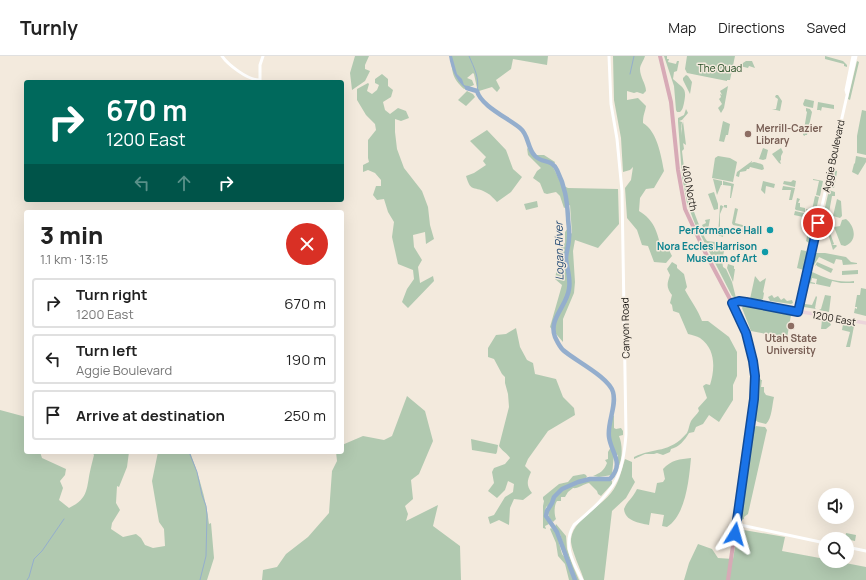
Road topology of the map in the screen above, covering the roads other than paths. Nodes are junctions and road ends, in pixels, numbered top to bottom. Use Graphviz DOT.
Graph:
graph roads {
  1 [pos="222,56"];
  2 [pos="263,56"];
  3 [pos="609,56"];
  4 [pos="660,56"];
  5 [pos="855,56"];
  6 [pos="257,80"];
  7 [pos="260,80"];
  8 [pos="732,303"];
  9 [pos="798,312"];
  10 [pos="866,323"];
  11 [pos="736,524"];
  12 [pos="818,542"];
  13 [pos="854,548"];
  14 [pos="866,550"];
  15 [pos="582,580"];
  16 [pos="728,580"];
  1 -- 6 [label="street"];
  2 -- 7 [label="street"];
  3 -- 15 [label="street, Canyon Road"];
  4 -- 8 [label="main road, 400 North"];
  5 -- 9 [label="street, Aggie Boulevard"];
  8 -- 9 [label="main road, 1200 East"];
  8 -- 11 [label="main road, 400 North"];
  9 -- 10 [label="main road, 1200 East"];
  11 -- 12 [label="street"];
  11 -- 16 [label="main road, 400 North"];
  13 -- 14 [label="street"];
}
